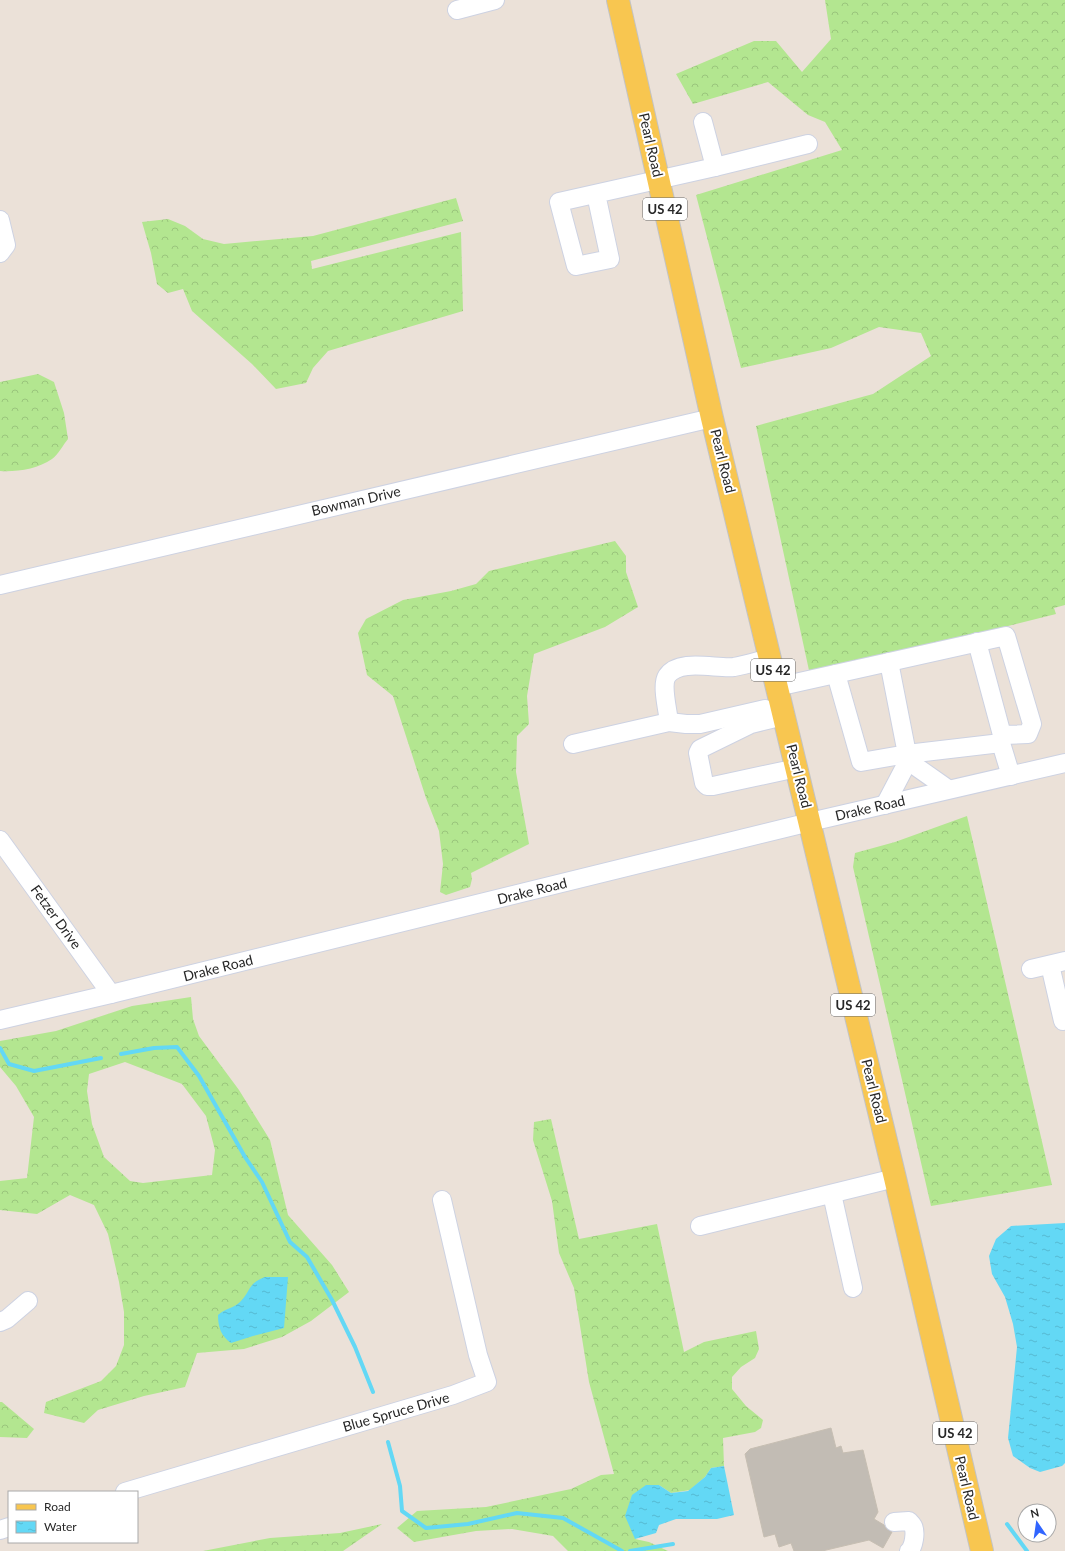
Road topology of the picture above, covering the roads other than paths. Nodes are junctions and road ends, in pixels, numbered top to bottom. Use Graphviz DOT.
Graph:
graph roads {
  1 [pos="495,0"];
  2 [pos="618,0"];
  3 [pos="457,10"];
  4 [pos="703,122"];
  5 [pos="808,144"];
  6 [pos="715,167"];
  7 [pos="659,180"];
  8 [pos="596,194"];
  9 [pos="0,220"];
  10 [pos="0,253"];
  11 [pos="712,418"];
  12 [pos="0,585"];
  13 [pos="977,642"];
  14 [pos="770,658"];
  15 [pos="889,662"];
  16 [pos="836,674"];
  17 [pos="781,703"];
  18 [pos="669,722"];
  19 [pos="1002,739"];
  20 [pos="573,744"];
  21 [pos="907,757"];
  22 [pos="1065,763"];
  23 [pos="797,768"];
  24 [pos="1011,776"];
  25 [pos="948,789"];
  26 [pos="885,805"];
  27 [pos="810,822"];
  28 [pos="0,840"];
  29 [pos="1058,963"];
  30 [pos="1031,969"];
  31 [pos="111,994"];
  32 [pos="0,1020"];
  33 [pos="1063,1021"];
  34 [pos="895,1178"];
  35 [pos="832,1194"];
  36 [pos="442,1200"];
  37 [pos="700,1226"];
  38 [pos="853,1288"];
  39 [pos="28,1301"];
  40 [pos="0,1322"];
  41 [pos="128,1491"];
  42 [pos="894,1522"];
  43 [pos="909,1551"];
  44 [pos="982,1551"];
  1 -- 3 [label="street"];
  2 -- 7 [label="main road, Pearl Road / US 42"];
  4 -- 6 [label="street"];
  5 -- 6 [label="street"];
  6 -- 7 [label="street"];
  7 -- 8 [label="street"];
  7 -- 11 [label="main road, Pearl Road / US 42"];
  9 -- 10 [label="street"];
  11 -- 12 [label="street, Bowman Drive"];
  11 -- 14 [label="main road, Pearl Road / US 42"];
  13 -- 15 [label="street"];
  13 -- 19 [label="street"];
  13 -- 19 [label="street"];
  14 -- 17 [label="main road, Pearl Road / US 42"];
  14 -- 18 [label="street"];
  15 -- 16 [label="street"];
  15 -- 21 [label="street"];
  16 -- 17 [label="street"];
  16 -- 21 [label="street"];
  17 -- 18 [label="street"];
  17 -- 23 [label="main road, Pearl Road / US 42"];
  17 -- 23 [label="street"];
  18 -- 20 [label="street"];
  19 -- 21 [label="street"];
  19 -- 24 [label="street"];
  21 -- 25 [label="street"];
  21 -- 26 [label="street"];
  22 -- 24 [label="street, Drake Road"];
  23 -- 27 [label="main road, Pearl Road / US 42"];
  24 -- 25 [label="street, Drake Road"];
  25 -- 26 [label="street, Drake Road"];
  26 -- 27 [label="street, Drake Road"];
  27 -- 31 [label="street, Drake Road"];
  27 -- 34 [label="main road, Pearl Road / US 42"];
  28 -- 31 [label="street, Fetzer Drive"];
  29 -- 30 [label="street"];
  29 -- 33 [label="street"];
  31 -- 32 [label="street, Drake Road"];
  34 -- 35 [label="street"];
  34 -- 44 [label="main road, Pearl Road / US 42"];
  35 -- 37 [label="street"];
  35 -- 38 [label="street"];
  36 -- 41 [label="street, Blue Spruce Drive"];
  39 -- 40 [label="street"];
  42 -- 43 [label="street"];
}
